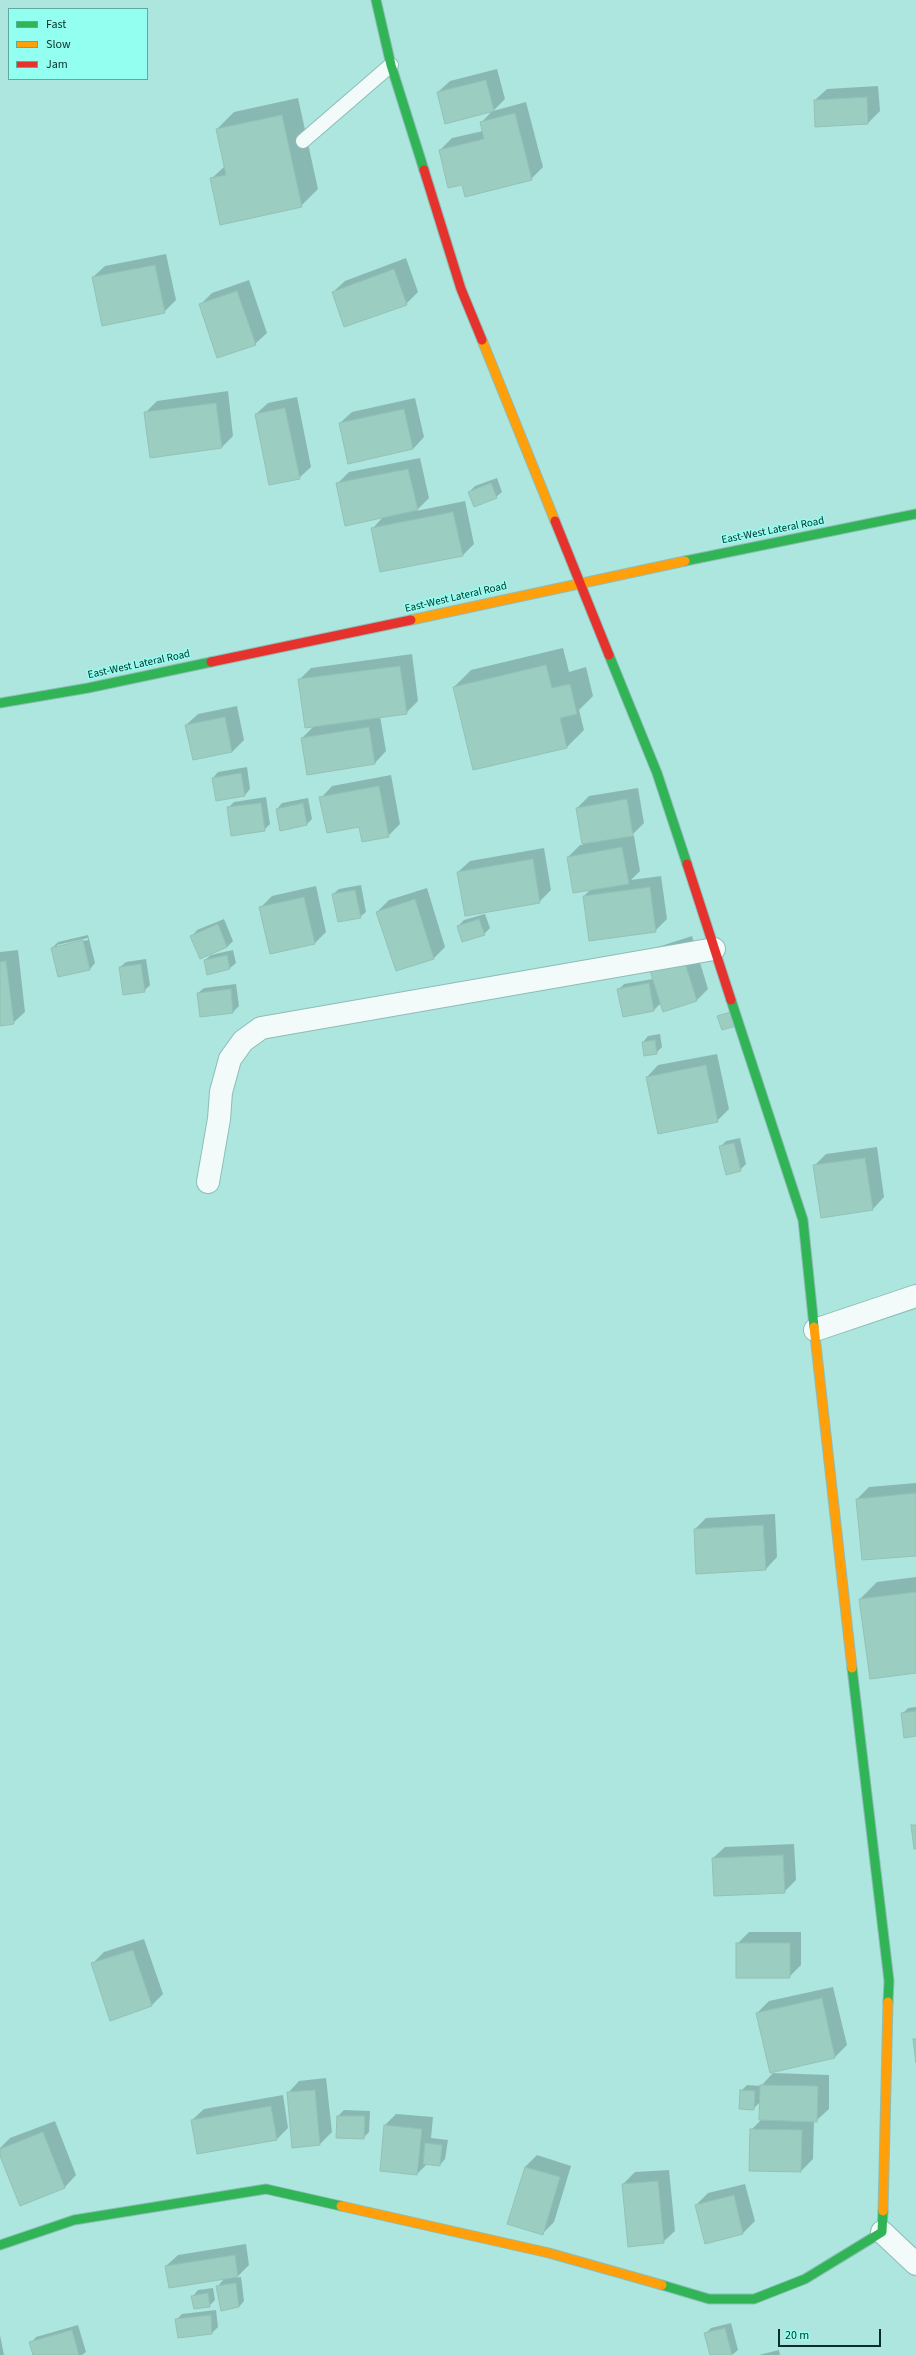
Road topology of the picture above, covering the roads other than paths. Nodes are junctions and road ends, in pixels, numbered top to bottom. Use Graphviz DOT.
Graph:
graph roads {
  1 [pos="376,0"];
  2 [pos="391,65"];
  3 [pos="303,142"];
  4 [pos="916,514"];
  5 [pos="581,582"];
  6 [pos="0,703"];
  7 [pos="714,949"];
  8 [pos="208,1182"];
  9 [pos="916,1296"];
  10 [pos="815,1330"];
  11 [pos="882,2232"];
  12 [pos="0,2245"];
  13 [pos="914,2261"];
  1 -- 2 [label="street"];
  2 -- 3 [label="lane"];
  2 -- 5 [label="street"];
  4 -- 5 [label="street, East-West Lateral Road"];
  5 -- 6 [label="street, East-West Lateral Road"];
  5 -- 7 [label="street"];
  7 -- 8 [label="street"];
  7 -- 10 [label="street"];
  9 -- 10 [label="street"];
  10 -- 11 [label="street"];
  11 -- 12 [label="street"];
  11 -- 13 [label="street"];
}
